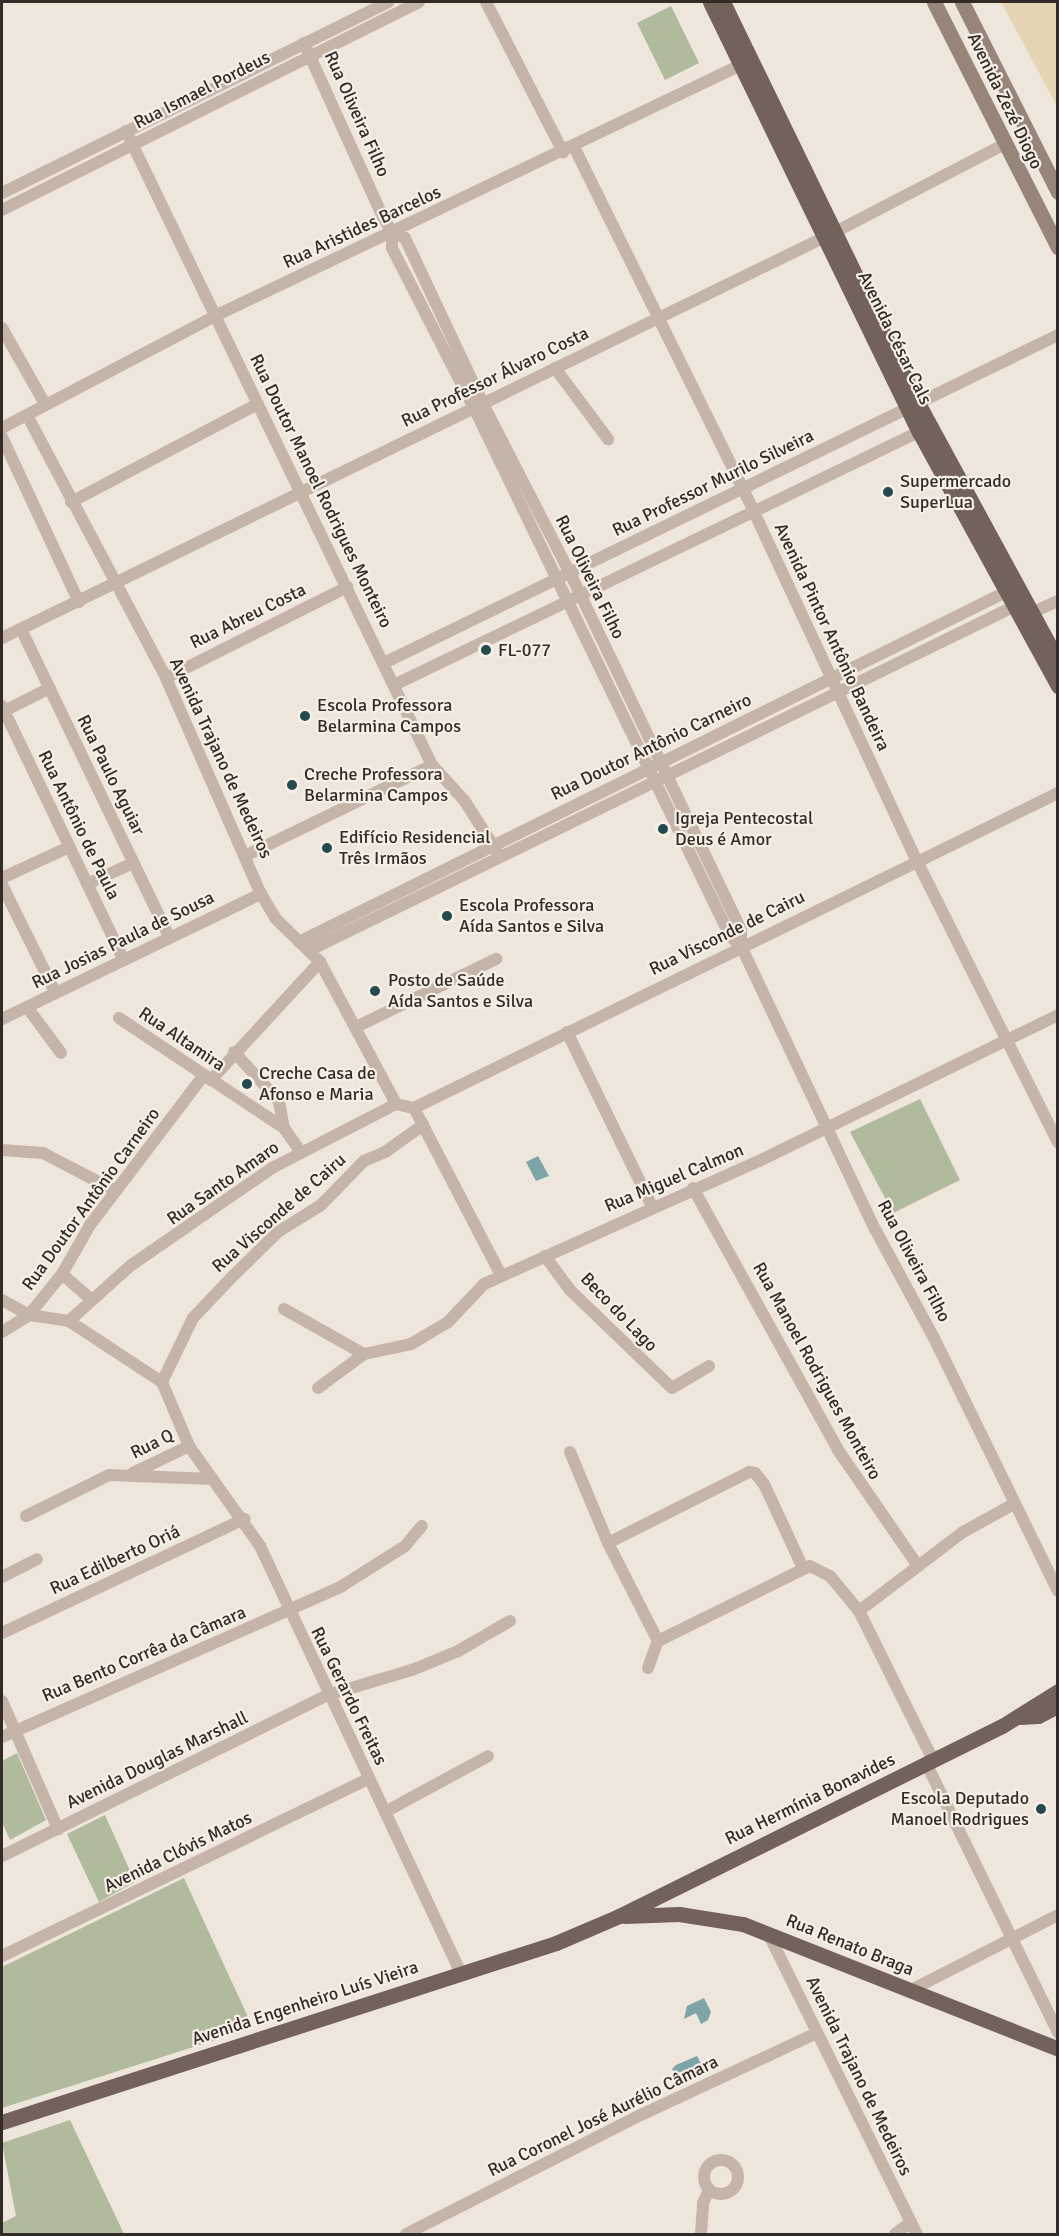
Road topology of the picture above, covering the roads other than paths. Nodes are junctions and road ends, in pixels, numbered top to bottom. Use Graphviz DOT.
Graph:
graph roads {
  1 [pos="388,2"];
  2 [pos="419,2"];
  3 [pos="486,2"];
  4 [pos="710,2"];
  5 [pos="723,2"];
  6 [pos="934,2"];
  7 [pos="962,2"];
  8 [pos="307,49"];
  9 [pos="746,62"];
  10 [pos="126,131"];
  11 [pos="1003,145"];
  12 [pos="133,146"];
  13 [pos="569,150"];
  14 [pos="1058,192"];
  15 [pos="2,193"];
  16 [pos="2,210"];
  17 [pos="393,232"];
  18 [pos="829,234"];
  19 [pos="1058,249"];
  20 [pos="217,315"];
  21 [pos="657,317"];
  22 [pos="2,328"];
  23 [pos="1058,335"];
  24 [pos="555,368"];
  25 [pos="45,404"];
  26 [pos="258,404"];
  27 [pos="478,404"];
  28 [pos="913,406"];
  29 [pos="27,415"];
  30 [pos="2,428"];
  31 [pos="924,429"];
  32 [pos="2,437"];
  33 [pos="608,439"];
  34 [pos="743,488"];
  35 [pos="301,493"];
  36 [pos="71,502"];
  37 [pos="754,512"];
  38 [pos="570,573"];
  39 [pos="556,579"];
  40 [pos="116,585"];
  41 [pos="347,587"];
  42 [pos="1012,589"];
  43 [pos="580,596"];
  44 [pos="1058,601"];
  45 [pos="79,602"];
  46 [pos="567,602"];
  47 [pos="1024,606"];
  48 [pos="21,629"];
  49 [pos="2,638"];
  50 [pos="907,643"];
  51 [pos="913,656"];
  52 [pos="1058,660"];
  53 [pos="384,663"];
  54 [pos="166,678"];
  55 [pos="394,685"];
  56 [pos="833,686"];
  57 [pos="1058,686"];
  58 [pos="50,688"];
  59 [pos="3,708"];
  60 [pos="432,765"];
  61 [pos="663,768"];
  62 [pos="650,774"];
  63 [pos="1058,794"];
  64 [pos="562,809"];
  65 [pos="684,812"];
  66 [pos="671,817"];
  67 [pos="568,821"];
  68 [pos="516,832"];
  69 [pos="522,844"];
  70 [pos="489,845"];
  71 [pos="69,847"];
  72 [pos="247,855"];
  73 [pos="499,855"];
  74 [pos="698,857"];
  75 [pos="917,861"];
  76 [pos="133,863"];
  77 [pos="2,878"];
  78 [pos="87,884"];
  79 [pos="2,885"];
  80 [pos="261,894"];
  81 [pos="169,937"];
  82 [pos="299,942"];
  83 [pos="741,946"];
  84 [pos="310,950"];
  85 [pos="123,959"];
  86 [pos="496,959"];
  87 [pos="320,962"];
  88 [pos="55,992"];
  89 [pos="27,1007"];
  90 [pos="1058,1016"];
  91 [pos="119,1018"];
  92 [pos="2,1019"];
  93 [pos="356,1027"];
  94 [pos="567,1032"];
  95 [pos="1008,1040"];
  96 [pos="234,1052"];
  97 [pos="61,1053"];
  98 [pos="207,1078"];
  99 [pos="396,1104"];
  100 [pos="414,1108"];
  101 [pos="423,1125"];
  102 [pos="284,1128"];
  103 [pos="828,1129"];
  104 [pos="1058,1143"];
  105 [pos="2,1150"];
  106 [pos="300,1151"];
  107 [pos="693,1188"];
  108 [pos="116,1191"];
  109 [pos="652,1206"];
  110 [pos="545,1256"];
  111 [pos="62,1274"];
  112 [pos="501,1275"];
  113 [pos="91,1299"];
  114 [pos="2,1300"];
  115 [pos="284,1309"];
  116 [pos="29,1315"];
  117 [pos="69,1321"];
  118 [pos="2,1332"];
  119 [pos="364,1354"];
  120 [pos="709,1366"];
  121 [pos="162,1382"];
  122 [pos="318,1388"];
  123 [pos="189,1446"];
  124 [pos="570,1452"];
  125 [pos="131,1474"];
  126 [pos="213,1479"];
  127 [pos="1014,1504"];
  128 [pos="26,1516"];
  129 [pos="244,1519"];
  130 [pos="423,1526"];
  131 [pos="608,1543"];
  132 [pos="37,1559"];
  133 [pos="918,1566"];
  134 [pos="803,1568"];
  135 [pos="2,1576"];
  136 [pos="1058,1591"];
  137 [pos="859,1611"];
  138 [pos="289,1612"];
  139 [pos="510,1621"];
  140 [pos="2,1633"];
  141 [pos="658,1641"];
  142 [pos="648,1668"];
  143 [pos="1058,1691"];
  144 [pos="328,1695"];
  145 [pos="2,1701"];
  146 [pos="1058,1706"];
  147 [pos="1020,1717"];
  148 [pos="14,1730"];
  149 [pos="2,1737"];
  150 [pos="488,1756"];
  151 [pos="929,1761"];
  152 [pos="368,1779"];
  153 [pos="385,1812"];
  154 [pos="58,1829"];
  155 [pos="2,1856"];
  156 [pos="619,1916"];
  157 [pos="1058,1916"];
  158 [pos="768,1933"];
  159 [pos="1012,1938"];
  160 [pos="2,1956"];
  161 [pos="461,1973"];
  162 [pos="909,1991"];
  163 [pos="817,2033"];
  164 [pos="1058,2033"];
  165 [pos="1058,2049"];
  166 [pos="2,2122"];
  167 [pos="709,2190"];
  168 [pos="911,2222"];
  169 [pos="406,2235"];
  170 [pos="701,2235"];
  171 [pos="895,2235"];
  172 [pos="917,2235"];
  1 -- 8 [label="street, Rua Ismael Pordeus"];
  2 -- 8 [label="street, Rua Ismael Pordeus"];
  3 -- 13 [label="street, Avenida Pintor Antônio Bandeira"];
  4 -- 9 [label="main road, Avenida César Cals"];
  5 -- 9 [label="main road, Avenida César Cals"];
  6 -- 11 [label="main road, Avenida Zezé Diogo"];
  7 -- 14 [label="main road"];
  8 -- 10 [label="street, Rua Ismael Pordeus"];
  8 -- 12 [label="street, Rua Ismael Pordeus"];
  8 -- 17 [label="street, Rua Oliveira Filho"];
  9 -- 13 [label="street, Rua Aristides Barcelos"];
  9 -- 18 [label="main road, Avenida César Cals"];
  10 -- 12 [label="street, Rua Doutor Manoel Rodrigues Monteiro"];
  10 -- 15 [label="street, Rua Ismael Pordeus"];
  11 -- 18 [label="street, Rua Professor Álvaro Costa"];
  11 -- 19 [label="main road, Avenida Zezé Diogo"];
  12 -- 16 [label="street, Rua Ismael Pordeus"];
  12 -- 20 [label="street, Rua Doutor Manoel Rodrigues Monteiro"];
  13 -- 17 [label="street, Rua Aristides Barcelos"];
  13 -- 21 [label="street, Avenida Pintor Antônio Bandeira"];
  17 -- 20 [label="street, Rua Aristides Barcelos"];
  17 -- 27 [label="street, Rua Oliveira Filho"];
  18 -- 21 [label="street, Rua Professor Álvaro Costa"];
  18 -- 28 [label="main road, Avenida César Cals"];
  20 -- 25 [label="street, Rua Aristides Barcelos"];
  20 -- 26 [label="street, Rua Doutor Manoel Rodrigues Monteiro"];
  21 -- 24 [label="street, Rua Professor Álvaro Costa"];
  21 -- 34 [label="street, Avenida Pintor Antônio Bandeira"];
  22 -- 25 [label="street"];
  23 -- 28 [label="street, Rua Professor Murilo Silveira"];
  24 -- 27 [label="street, Rua Professor Álvaro Costa"];
  24 -- 33 [label="street"];
  25 -- 29 [label="street, Rua Aristides Barcelos"];
  26 -- 35 [label="street, Rua Doutor Manoel Rodrigues Monteiro"];
  26 -- 36 [label="street"];
  27 -- 35 [label="street, Rua Professor Álvaro Costa"];
  27 -- 38 [label="street, Rua Oliveira Filho"];
  27 -- 39 [label="street, Rua Oliveira Filho"];
  28 -- 31 [label="main road, Avenida César Cals"];
  28 -- 34 [label="street, Rua Professor Murilo Silveira"];
  29 -- 30 [label="street, Rua Aristides Barcelos"];
  29 -- 36 [label="street, Avenida Trajano de Medeiros"];
  31 -- 37 [label="street"];
  31 -- 42 [label="main road, Avenida César Cals"];
  32 -- 45 [label="street"];
  34 -- 37 [label="street, Avenida Pintor Antônio Bandeira"];
  34 -- 38 [label="street, Rua Professor Murilo Silveira"];
  35 -- 40 [label="street, Rua Professor Álvaro Costa"];
  35 -- 41 [label="street, Rua Doutor Manoel Rodrigues Monteiro"];
  36 -- 40 [label="street, Avenida Trajano de Medeiros"];
  37 -- 43 [label="street"];
  37 -- 56 [label="street, Avenida Pintor Antônio Bandeira"];
  38 -- 39 [label="street, Rua Professor Murilo Silveira"];
  38 -- 43 [label="street, Rua Oliveira Filho"];
  39 -- 46 [label="street, Rua Oliveira Filho"];
  39 -- 53 [label="street, Rua Professor Murilo Silveira"];
  40 -- 45 [label="street, Rua Professor Álvaro Costa"];
  40 -- 54 [label="street, Avenida Trajano de Medeiros"];
  41 -- 53 [label="street, Rua Doutor Manoel Rodrigues Monteiro"];
  41 -- 54 [label="street, Rua Abreu Costa"];
  42 -- 47 [label="main road, Avenida César Cals"];
  42 -- 50 [label="street, Rua Doutor Antônio Carneiro"];
  43 -- 46 [label="street"];
  43 -- 61 [label="street, Rua Oliveira Filho"];
  44 -- 47 [label="street, Rua Doutor Antônio Carneiro"];
  45 -- 48 [label="street, Rua Professor Álvaro Costa"];
  46 -- 55 [label="street"];
  46 -- 62 [label="street, Rua Oliveira Filho"];
  47 -- 51 [label="street, Rua Doutor Antônio Carneiro"];
  47 -- 52 [label="main road, Avenida César Cals"];
  47 -- 57 [label="main road, Avenida César Cals"];
  48 -- 49 [label="street, Rua Professor Álvaro Costa"];
  48 -- 58 [label="street, Rua Paulo Aguiar"];
  50 -- 51 [label="street"];
  50 -- 56 [label="street, Rua Doutor Antônio Carneiro"];
  51 -- 56 [label="street, Rua Doutor Antônio Carneiro"];
  53 -- 55 [label="street, Rua Doutor Manoel Rodrigues Monteiro"];
  54 -- 72 [label="street, Avenida Trajano de Medeiros"];
  55 -- 60 [label="street, Rua Doutor Manoel Rodrigues Monteiro"];
  56 -- 61 [label="street, Rua Doutor Antônio Carneiro"];
  56 -- 75 [label="street, Avenida Pintor Antônio Bandeira"];
  58 -- 59 [label="street"];
  58 -- 76 [label="street, Rua Paulo Aguiar"];
  59 -- 71 [label="street, Rua Antônio de Paula"];
  60 -- 70 [label="street, Rua Doutor Manoel Rodrigues Monteiro"];
  60 -- 72 [label="street"];
  61 -- 62 [label="street, Rua Doutor Antônio Carneiro"];
  61 -- 65 [label="street, Rua Oliveira Filho"];
  62 -- 64 [label="street, Rua Doutor Antônio Carneiro"];
  62 -- 66 [label="street, Rua Oliveira Filho"];
  62 -- 67 [label="street, Rua Doutor Antônio Carneiro"];
  63 -- 75 [label="street, Rua Visconde de Cairu"];
  64 -- 67 [label="street"];
  64 -- 68 [label="street, Rua Doutor Antônio Carneiro"];
  65 -- 66 [label="street"];
  65 -- 74 [label="street, Rua Oliveira Filho"];
  66 -- 74 [label="street, Rua Oliveira Filho"];
  67 -- 69 [label="street, Rua Doutor Antônio Carneiro"];
  68 -- 69 [label="street"];
  68 -- 70 [label="street, Rua Doutor Antônio Carneiro"];
  69 -- 73 [label="street, Rua Doutor Antônio Carneiro"];
  70 -- 73 [label="street, Rua Doutor Manoel Rodrigues Monteiro"];
  70 -- 82 [label="street, Rua Doutor Antônio Carneiro"];
  71 -- 77 [label="street"];
  71 -- 78 [label="street, Rua Antônio de Paula"];
  72 -- 80 [label="street, Avenida Trajano de Medeiros"];
  73 -- 84 [label="street, Rua Doutor Antônio Carneiro"];
  74 -- 83 [label="street, Rua Oliveira Filho"];
  75 -- 83 [label="street, Rua Visconde de Cairu"];
  75 -- 95 [label="street, Avenida Pintor Antônio Bandeira"];
  76 -- 78 [label="street"];
  76 -- 81 [label="street, Rua Paulo Aguiar"];
  78 -- 85 [label="street, Rua Antônio de Paula"];
  79 -- 88 [label="street"];
  80 -- 81 [label="street, Rua Josias Paula de Sousa"];
  80 -- 82 [label="street, Avenida Trajano de Medeiros"];
  81 -- 85 [label="street, Rua Josias Paula de Sousa"];
  82 -- 84 [label="street, Avenida Trajano de Medeiros"];
  83 -- 94 [label="street, Rua Visconde de Cairu"];
  83 -- 103 [label="street, Rua Oliveira Filho"];
  84 -- 87 [label="street, Avenida Trajano de Medeiros"];
  85 -- 88 [label="street, Rua Josias Paula de Sousa"];
  86 -- 93 [label="street"];
  87 -- 93 [label="street, Avenida Trajano de Medeiros"];
  87 -- 96 [label="street, Rua Doutor Antônio Carneiro"];
  88 -- 89 [label="street, Rua Josias Paula de Sousa"];
  89 -- 92 [label="street, Rua Josias Paula de Sousa"];
  89 -- 97 [label="street"];
  90 -- 95 [label="street, Rua Miguel Calmon"];
  91 -- 98 [label="street, Rua Altamira"];
  93 -- 99 [label="street, Avenida Trajano de Medeiros"];
  94 -- 100 [label="street, Rua Visconde de Cairu"];
  94 -- 109 [label="street"];
  95 -- 103 [label="street, Rua Miguel Calmon"];
  95 -- 104 [label="street, Avenida Pintor Antônio Bandeira"];
  96 -- 98 [label="street, Rua Doutor Antônio Carneiro"];
  96 -- 102 [label="street"];
  98 -- 102 [label="street, Rua Altamira"];
  98 -- 108 [label="street, Rua Doutor Antônio Carneiro"];
  99 -- 100 [label="street"];
  99 -- 106 [label="street, Rua Santo Amaro"];
  100 -- 101 [label="street"];
  101 -- 112 [label="street"];
  101 -- 121 [label="street, Rua Visconde de Cairu"];
  102 -- 106 [label="street"];
  103 -- 107 [label="street, Rua Miguel Calmon"];
  103 -- 127 [label="street, Rua Oliveira Filho"];
  105 -- 108 [label="street"];
  106 -- 113 [label="street, Rua Santo Amaro"];
  107 -- 109 [label="street, Rua Miguel Calmon"];
  107 -- 133 [label="street, Rua Manoel Rodrigues Monteiro"];
  108 -- 111 [label="street, Rua Doutor Antônio Carneiro"];
  109 -- 110 [label="street, Rua Miguel Calmon"];
  110 -- 112 [label="street, Rua Miguel Calmon"];
  110 -- 120 [label="street, Beco do Lago"];
  111 -- 113 [label="street"];
  111 -- 116 [label="street, Rua Doutor Antônio Carneiro"];
  112 -- 119 [label="street, Rua Miguel Calmon"];
  113 -- 117 [label="street, Rua Santo Amaro"];
  114 -- 116 [label="street"];
  115 -- 119 [label="street"];
  116 -- 117 [label="street"];
  116 -- 118 [label="street, Rua Doutor Antônio Carneiro"];
  117 -- 121 [label="street"];
  119 -- 122 [label="street, Rua Miguel Calmon"];
  121 -- 123 [label="street, Rua Gerardo Freitas"];
  123 -- 125 [label="street, Rua Q"];
  123 -- 126 [label="street, Rua Gerardo Freitas"];
  124 -- 131 [label="street"];
  125 -- 126 [label="street"];
  125 -- 128 [label="street"];
  126 -- 129 [label="street, Rua Gerardo Freitas"];
  127 -- 133 [label="street"];
  127 -- 136 [label="street, Rua Oliveira Filho"];
  129 -- 138 [label="street, Rua Gerardo Freitas"];
  129 -- 140 [label="street, Rua Edilberto Oriá"];
  130 -- 138 [label="street, Rua Bento Corrêa da Câmara"];
  131 -- 134 [label="street"];
  131 -- 141 [label="street"];
  132 -- 135 [label="street"];
  133 -- 137 [label="street"];
  134 -- 137 [label="street"];
  134 -- 141 [label="street"];
  137 -- 151 [label="street"];
  138 -- 144 [label="street, Rua Gerardo Freitas"];
  138 -- 148 [label="street, Rua Bento Corrêa da Câmara"];
  139 -- 144 [label="street, Avenida Douglas Marshall"];
  141 -- 142 [label="street"];
  143 -- 147 [label="main road, Rua Hermínia Bonavides"];
  144 -- 152 [label="street, Rua Gerardo Freitas"];
  144 -- 154 [label="street, Avenida Douglas Marshall"];
  145 -- 148 [label="street"];
  146 -- 147 [label="main road, Rua Hermínia Bonavides"];
  147 -- 151 [label="main road, Rua Hermínia Bonavides"];
  148 -- 149 [label="street, Rua Bento Corrêa da Câmara"];
  148 -- 154 [label="street"];
  150 -- 153 [label="street"];
  151 -- 156 [label="main road, Rua Hermínia Bonavides"];
  151 -- 159 [label="street"];
  152 -- 153 [label="street, Rua Gerardo Freitas"];
  152 -- 160 [label="street, Avenida Clóvis Matos"];
  153 -- 161 [label="street, Rua Gerardo Freitas"];
  154 -- 155 [label="street, Avenida Douglas Marshall"];
  156 -- 158 [label="main road, Rua Renato Braga"];
  156 -- 161 [label="main road, Avenida Engenheiro Luís Vieira"];
  157 -- 159 [label="street"];
  158 -- 162 [label="main road, Rua Renato Braga"];
  158 -- 163 [label="street, Avenida Trajano de Medeiros"];
  159 -- 162 [label="street"];
  159 -- 164 [label="street"];
  161 -- 166 [label="main road, Avenida Engenheiro Luís Vieira"];
  162 -- 165 [label="main road, Rua Renato Braga"];
  163 -- 168 [label="street, Avenida Trajano de Medeiros"];
  163 -- 169 [label="street, Rua Coronel José Aurélio Câmara"];
  167 -- 170 [label="street"];
  168 -- 171 [label="street"];
  168 -- 172 [label="street, Avenida Trajano de Medeiros"];
}
